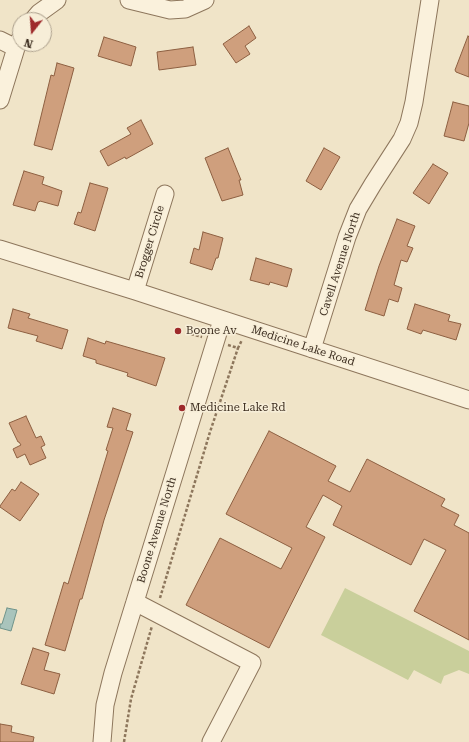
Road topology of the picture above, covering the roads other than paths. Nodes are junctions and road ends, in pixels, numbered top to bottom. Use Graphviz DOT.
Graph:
graph roads {
  1 [pos="57,0"];
  2 [pos="129,0"];
  3 [pos="205,0"];
  4 [pos="430,0"];
  5 [pos="40,12"];
  6 [pos="0,40"];
  7 [pos="12,43"];
  8 [pos="15,52"];
  9 [pos="0,100"];
  10 [pos="164,194"];
  11 [pos="0,249"];
  12 [pos="135,291"];
  13 [pos="222,320"];
  14 [pos="312,349"];
  15 [pos="469,400"];
  16 [pos="135,602"];
  17 [pos="102,742"];
  18 [pos="211,742"];
  1 -- 5 [label="street"];
  2 -- 3 [label="street"];
  4 -- 14 [label="street, Cavell Avenue North"];
  6 -- 7 [label="street"];
  8 -- 9 [label="street"];
  10 -- 12 [label="street, Brogger Circle"];
  11 -- 12 [label="street, Medicine Lake Road"];
  12 -- 13 [label="street, Medicine Lake Road"];
  13 -- 14 [label="street, Medicine Lake Road"];
  13 -- 16 [label="street, Boone Avenue North"];
  14 -- 15 [label="street, Medicine Lake Road"];
  16 -- 17 [label="street, Boone Avenue North"];
  16 -- 18 [label="street"];
}
